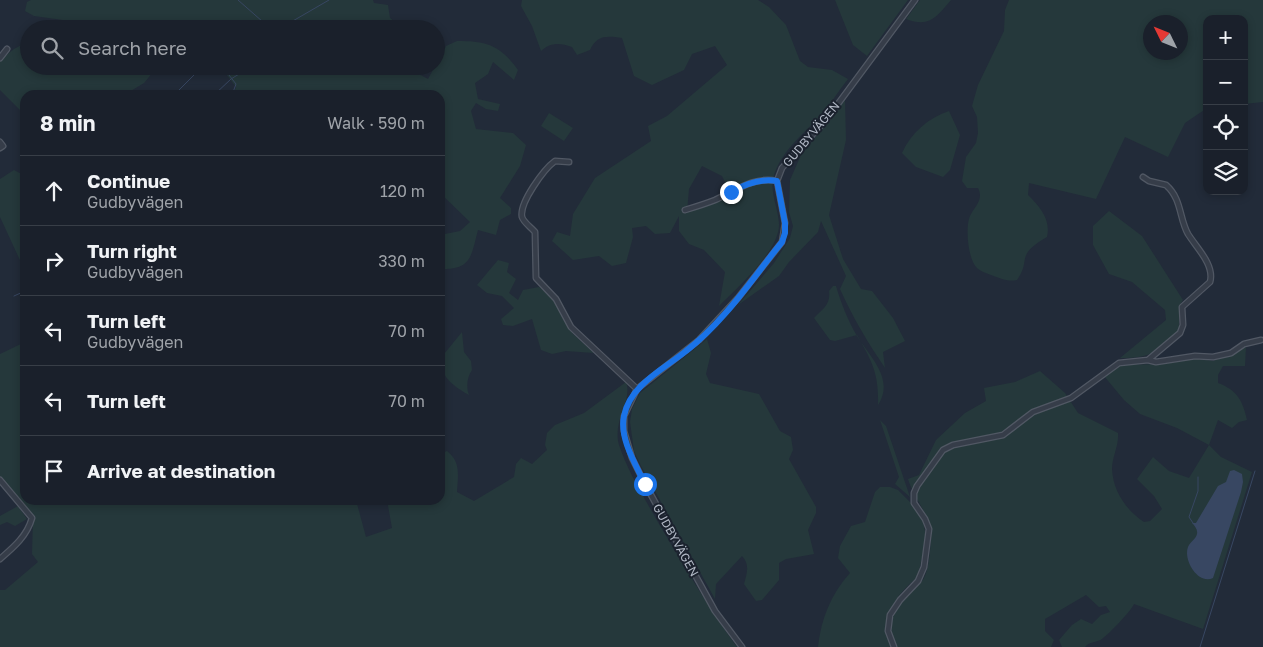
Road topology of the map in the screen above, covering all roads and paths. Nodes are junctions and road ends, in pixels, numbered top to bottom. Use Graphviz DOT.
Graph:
graph roads {
  1 [pos="915,0"];
  2 [pos="7,49"];
  3 [pos="0,58"];
  4 [pos="0,142"];
  5 [pos="0,148"];
  6 [pos="569,162"];
  7 [pos="1143,177"];
  8 [pos="777,181"];
  9 [pos="686,210"];
  10 [pos="1261,340"];
  11 [pos="1148,360"];
  12 [pos="637,389"];
  13 [pos="0,480"];
  14 [pos="20,504"];
  15 [pos="21,505"];
  16 [pos="0,559"];
  17 [pos="742,647"];
  18 [pos="894,647"];
  1 -- 8 [label="street, GUDBYVÄGEN"];
  2 -- 3 [label="street"];
  4 -- 5 [label="street"];
  6 -- 12 [label="street"];
  7 -- 11 [label="street"];
  8 -- 9 [label="street"];
  8 -- 12 [label="street, GUDBYVÄGEN"];
  10 -- 11 [label="street"];
  11 -- 18 [label="street"];
  12 -- 17 [label="street, GUDBYVÄGEN"];
  13 -- 14 [label="street"];
  15 -- 16 [label="street"];
}
